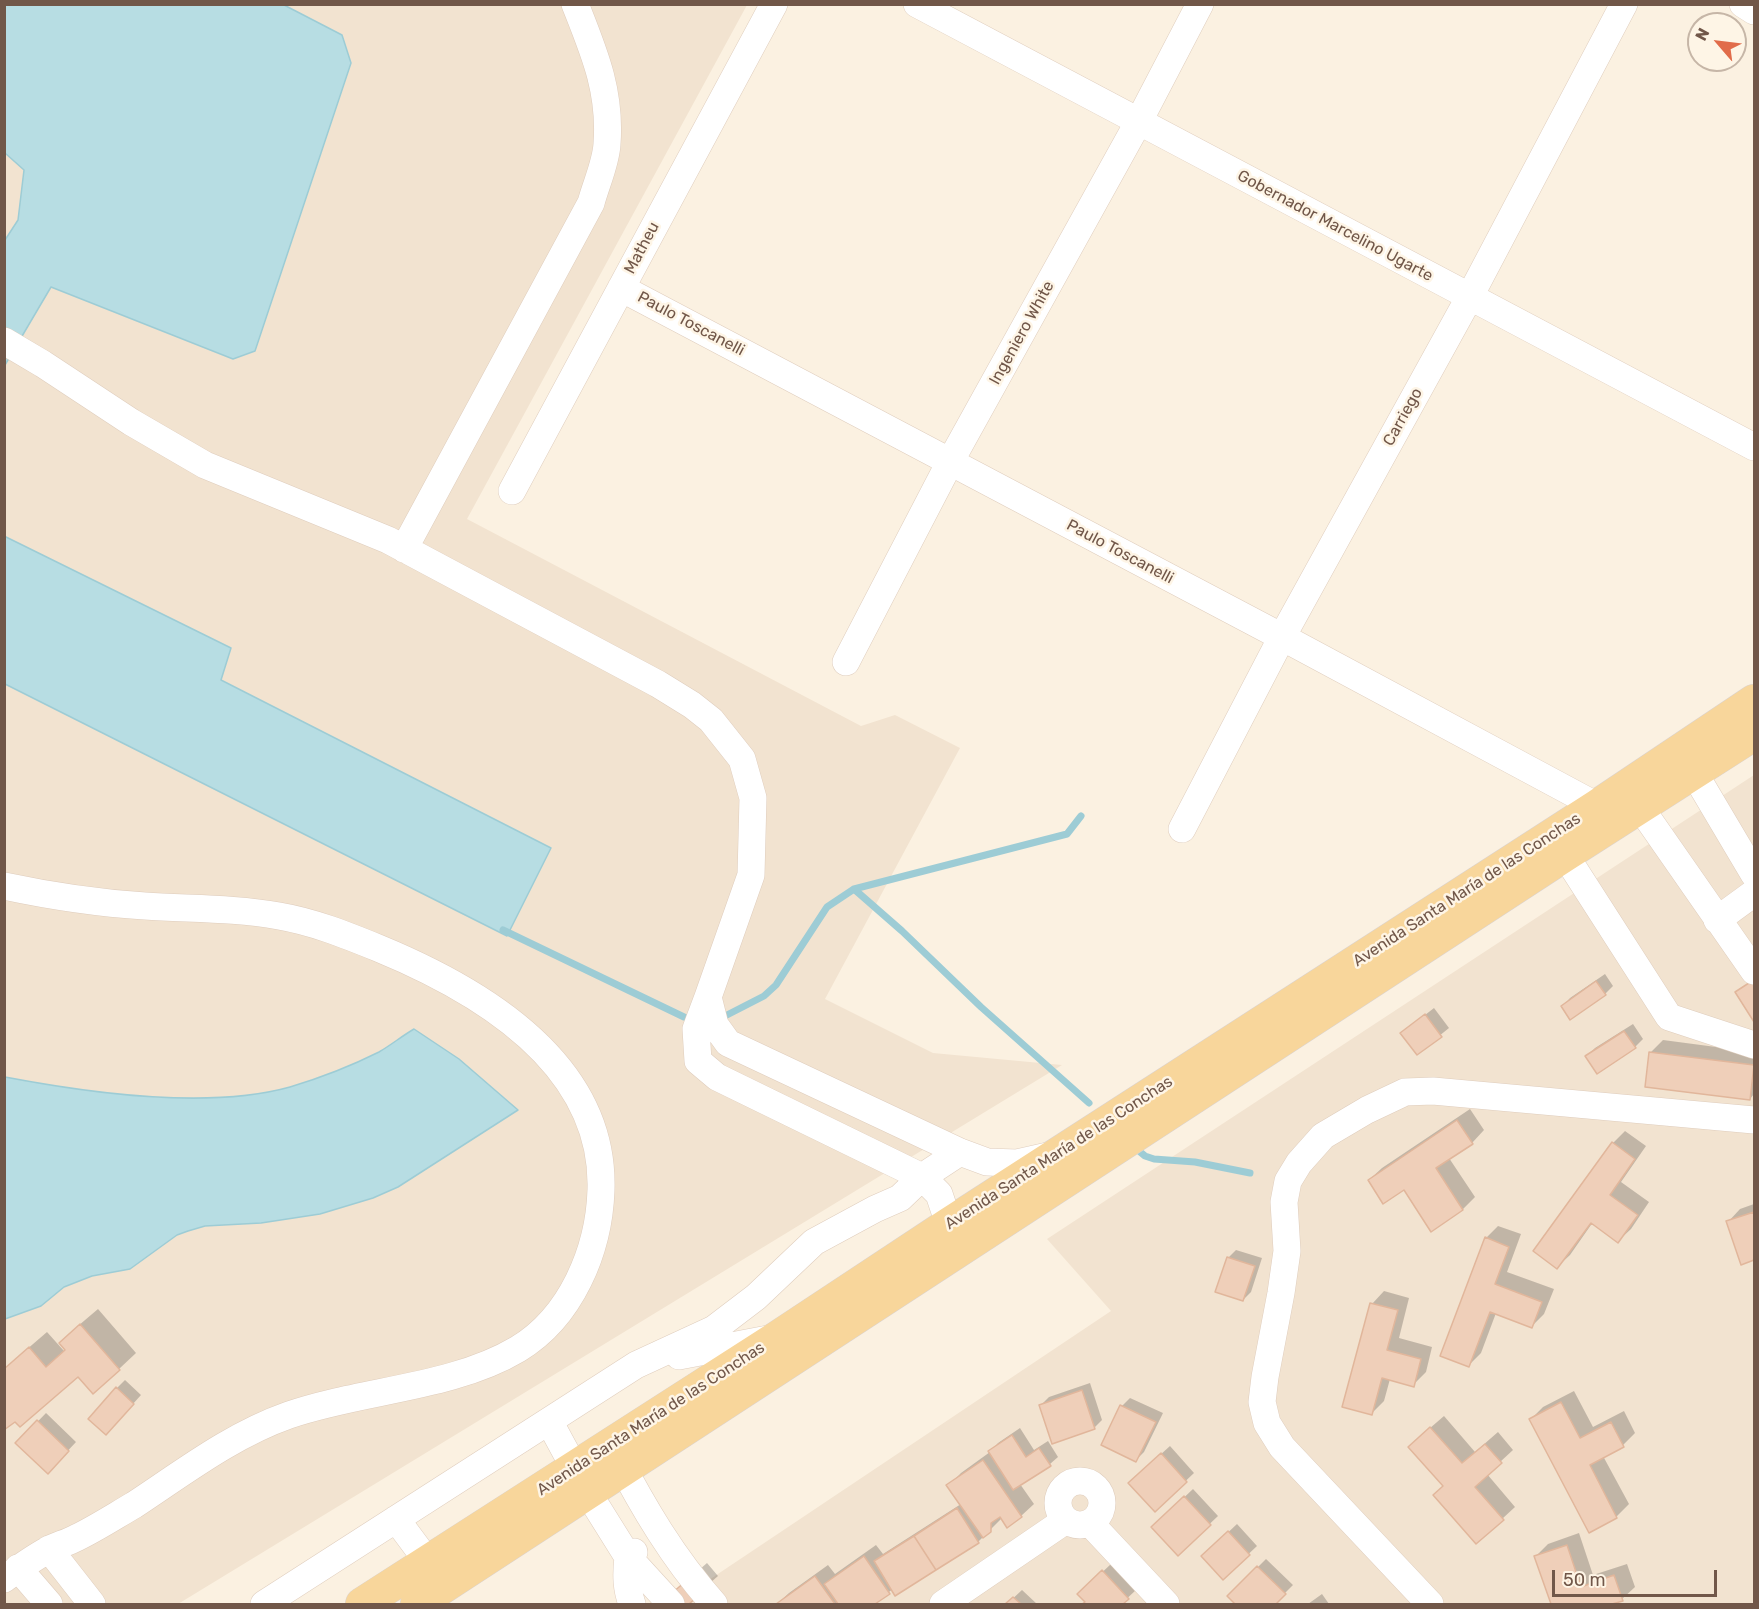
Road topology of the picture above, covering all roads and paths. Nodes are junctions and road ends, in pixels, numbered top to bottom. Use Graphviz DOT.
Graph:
graph roads {
  1 [pos="574,4"];
  2 [pos="774,4"];
  3 [pos="917,4"];
  4 [pos="1200,4"];
  5 [pos="1624,4"];
  6 [pos="1743,4"];
  7 [pos="1755,11"];
  8 [pos="1139,121"];
  9 [pos="621,288"];
  10 [pos="1469,298"];
  11 [pos="4,341"];
  12 [pos="1751,437"];
  13 [pos="951,462"];
  14 [pos="512,491"];
  15 [pos="404,549"];
  16 [pos="1282,637"];
  17 [pos="846,662"];
  18 [pos="1755,685"];
  19 [pos="1755,701"];
  20 [pos="1755,734"];
  21 [pos="1683,754"];
  22 [pos="1618,800"];
  23 [pos="1182,829"];
  24 [pos="1565,855"];
  25 [pos="1755,874"];
  26 [pos="4,886"];
  27 [pos="1755,893"];
  28 [pos="1717,920"];
  29 [pos="1754,968"];
  30 [pos="708,997"];
  31 [pos="1755,1045"];
  32 [pos="1755,1120"];
  33 [pos="960,1152"];
  34 [pos="1058,1154"];
  35 [pos="922,1177"];
  36 [pos="949,1224"];
  37 [pos="778,1337"];
  38 [pos="636,1365"];
  39 [pos="549,1421"];
  40 [pos="617,1457"];
  41 [pos="581,1480"];
  42 [pos="396,1519"];
  43 [pos="659,1533"];
  44 [pos="49,1549"];
  45 [pos="628,1557"];
  46 [pos="428,1562"];
  47 [pos="11,1574"];
  48 [pos="49,1605"];
  49 [pos="92,1605"];
  50 [pos="264,1605"];
  51 [pos="362,1605"];
  52 [pos="417,1605"];
  53 [pos="632,1605"];
  54 [pos="671,1605"];
  55 [pos="714,1605"];
  56 [pos="943,1605"];
  57 [pos="1166,1605"];
  58 [pos="1430,1605"];
  1 -- 15 [label="street"];
  2 -- 9 [label="street, Matheu"];
  3 -- 8 [label="street, Gobernador Marcelino Ugarte"];
  4 -- 8 [label="street, Ingeniero White"];
  5 -- 10 [label="street, Carriego"];
  6 -- 7 [label="street"];
  8 -- 10 [label="street, Gobernador Marcelino Ugarte"];
  8 -- 13 [label="street, Ingeniero White"];
  9 -- 13 [label="street, Paulo Toscanelli"];
  9 -- 14 [label="street, Matheu"];
  10 -- 12 [label="street, Gobernador Marcelino Ugarte"];
  10 -- 16 [label="street, Carriego"];
  11 -- 15 [label="street"];
  13 -- 16 [label="street, Paulo Toscanelli"];
  13 -- 17 [label="street, Ingeniero White"];
  15 -- 30 [label="street"];
  16 -- 22 [label="street, Paulo Toscanelli"];
  16 -- 23 [label="street, Carriego"];
  18 -- 21 [label="street"];
  19 -- 21 [label="main road, Avenida Santa María de las Conchas"];
  20 -- 21 [label="main road, Avenida Santa María de las Conchas"];
  21 -- 22 [label="main road, Avenida Santa María de las Conchas"];
  21 -- 25 [label="street"];
  22 -- 24 [label="main road, Avenida Santa María de las Conchas"];
  22 -- 28 [label="street"];
  22 -- 34 [label="main road, Avenida Santa María de las Conchas"];
  24 -- 31 [label="street"];
  24 -- 40 [label="main road, Avenida Santa María de las Conchas"];
  26 -- 44 [label="street"];
  27 -- 28 [label="street"];
  28 -- 29 [label="street"];
  30 -- 33 [label="street"];
  30 -- 35 [label="street"];
  32 -- 58 [label="street"];
  33 -- 34 [label="street"];
  33 -- 35 [label="street"];
  34 -- 36 [label="main road, Avenida Santa María de las Conchas"];
  35 -- 36 [label="street"];
  35 -- 38 [label="street"];
  36 -- 37 [label="main road, Avenida Santa María de las Conchas"];
  37 -- 38 [label="street"];
  37 -- 40 [label="main road, Avenida Santa María de las Conchas"];
  38 -- 39 [label="street"];
  39 -- 41 [label="street"];
  39 -- 42 [label="street"];
  40 -- 41 [label="main road, Avenida Santa María de las Conchas"];
  40 -- 43 [label="street"];
  41 -- 45 [label="street"];
  41 -- 46 [label="main road, Avenida Santa María de las Conchas"];
  41 -- 52 [label="main road, Avenida Santa María de las Conchas"];
  42 -- 46 [label="street"];
  42 -- 50 [label="street"];
  43 -- 45 [label="street"];
  43 -- 55 [label="street"];
  44 -- 47 [label="street"];
  44 -- 49 [label="street"];
  45 -- 53 [label="street"];
  45 -- 54 [label="street"];
  46 -- 51 [label="main road, Avenida Santa María de las Conchas"];
  47 -- 48 [label="street"];
  56 -- 57 [label="street"];
}
